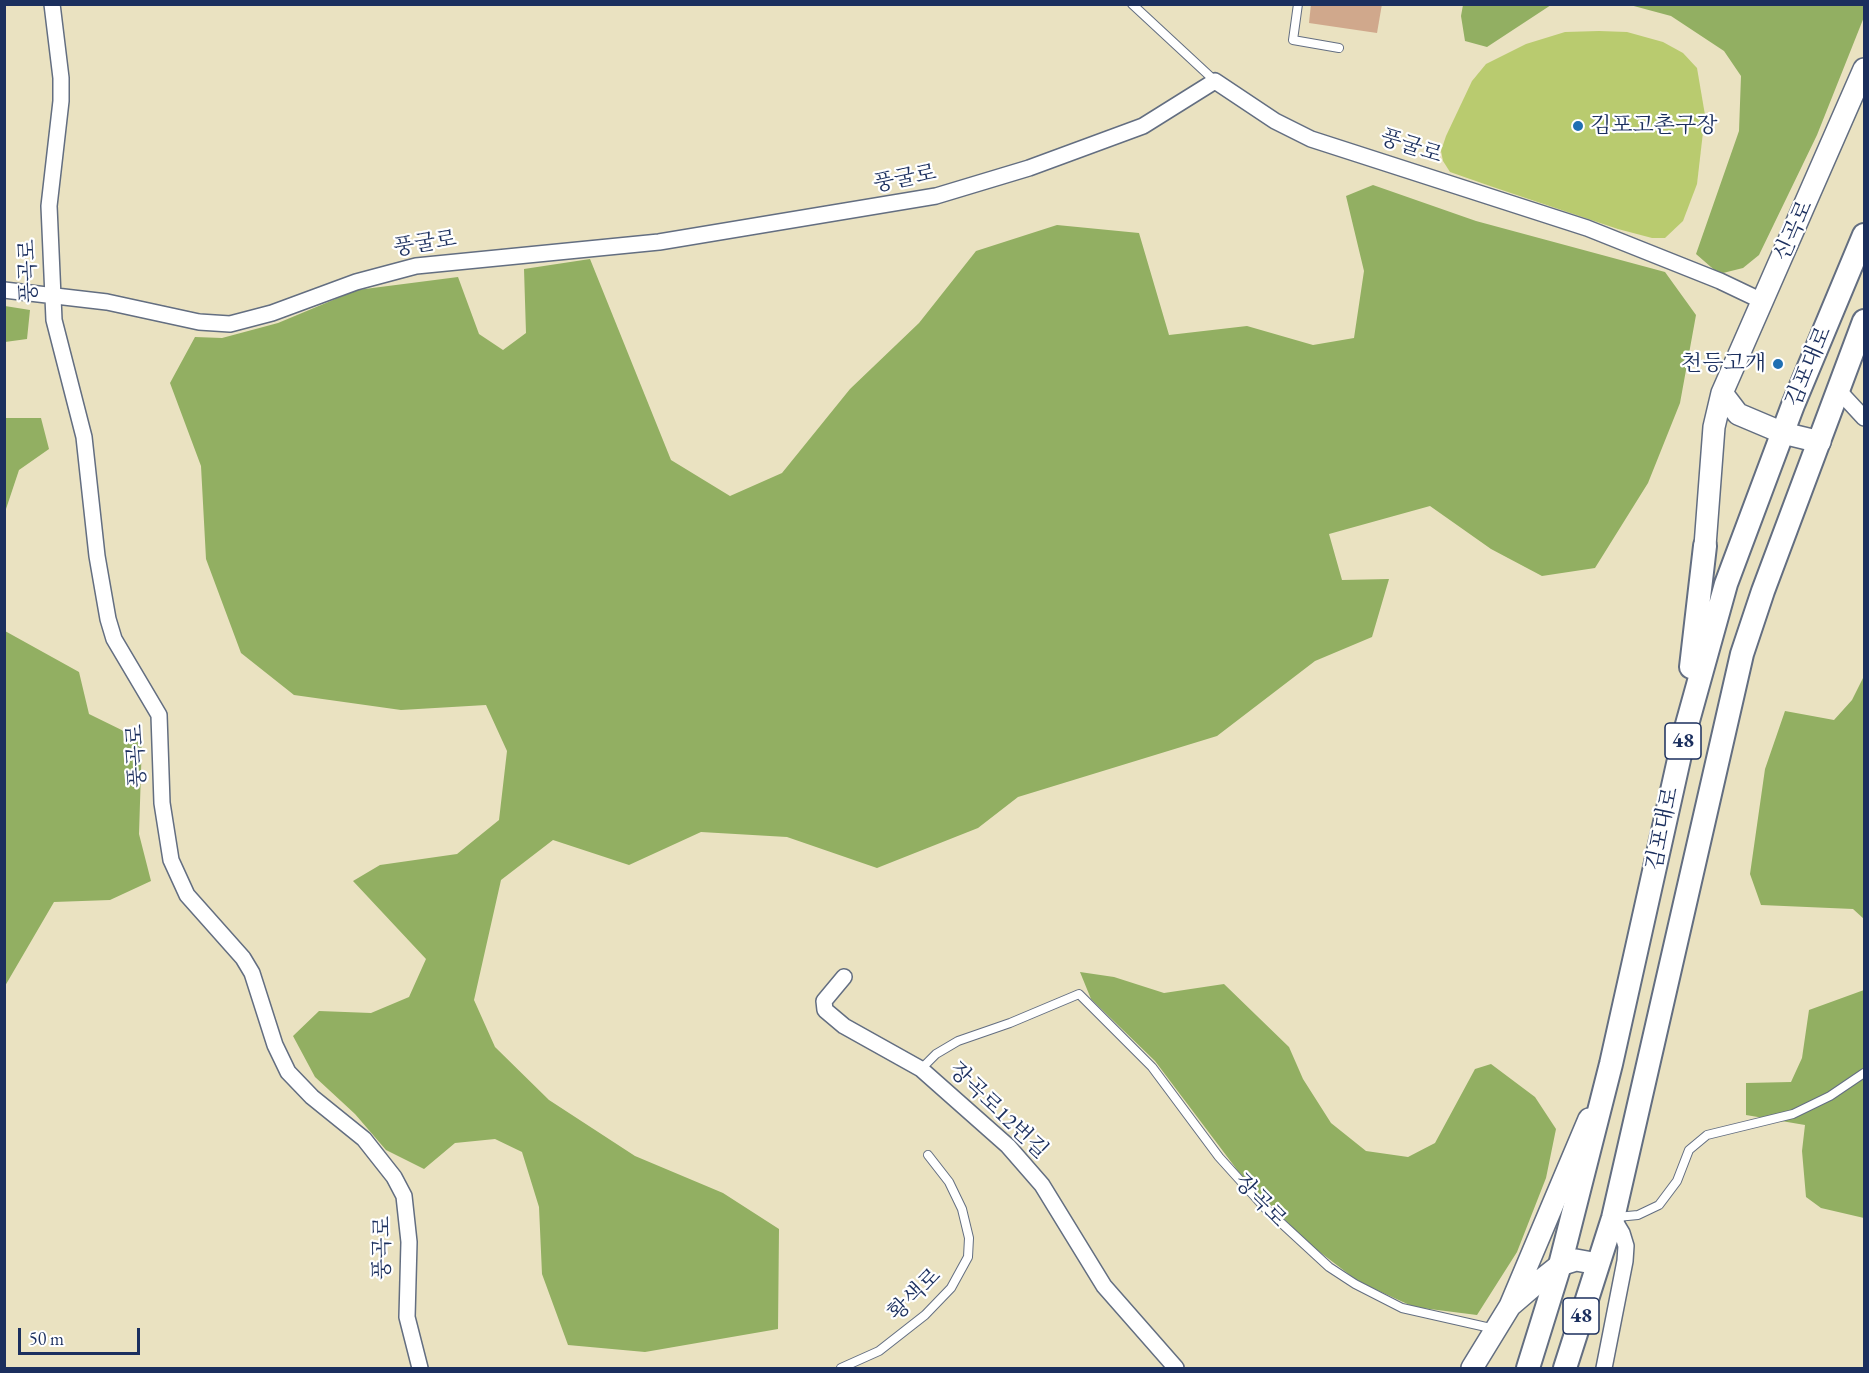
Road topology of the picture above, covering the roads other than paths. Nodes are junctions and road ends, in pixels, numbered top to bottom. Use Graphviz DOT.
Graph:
graph roads {
  1 [pos="52,4"];
  2 [pos="1132,4"];
  3 [pos="1298,4"];
  4 [pos="1339,48"];
  5 [pos="1864,69"];
  6 [pos="1215,81"];
  7 [pos="1861,85"];
  8 [pos="1864,235"];
  9 [pos="4,290"];
  10 [pos="51,297"];
  11 [pos="1762,301"];
  12 [pos="1864,321"];
  13 [pos="1864,361"];
  14 [pos="1839,391"];
  15 [pos="1722,393"];
  16 [pos="1864,418"];
  17 [pos="1783,433"];
  18 [pos="1820,442"];
  19 [pos="1705,546"];
  20 [pos="1686,728"];
  21 [pos="843,977"];
  22 [pos="1611,1064"];
  23 [pos="921,1069"];
  24 [pos="1864,1073"];
  25 [pos="928,1155"];
  26 [pos="1612,1218"];
  27 [pos="1598,1264"];
  28 [pos="1560,1265"];
  29 [pos="1510,1306"];
  30 [pos="1496,1330"];
  31 [pos="1478,1364"];
  32 [pos="420,1368"];
  33 [pos="842,1368"];
  34 [pos="1176,1368"];
  35 [pos="1528,1368"];
  36 [pos="1565,1368"];
  37 [pos="1604,1368"];
  1 -- 10 [label="street, 풍곡로"];
  2 -- 6 [label="lane"];
  3 -- 4 [label="lane"];
  5 -- 7 [label="street, 신곡로"];
  6 -- 10 [label="street, 풍굴로"];
  6 -- 11 [label="street, 풍굴로"];
  7 -- 11 [label="street, 신곡로"];
  8 -- 17 [label="main road, 김포대로 / 48"];
  9 -- 10 [label="street, 풍굴로"];
  10 -- 32 [label="street, 풍곡로"];
  11 -- 15 [label="street, 신곡로"];
  12 -- 14 [label="main road, 김포대로 / 48"];
  13 -- 14 [label="main road"];
  14 -- 16 [label="street"];
  14 -- 18 [label="main road, 김포대로 / 48"];
  15 -- 17 [label="street"];
  15 -- 19 [label="street, 신곡로"];
  17 -- 18 [label="street"];
  17 -- 20 [label="main road, 김포대로 / 48"];
  18 -- 26 [label="main road, 김포대로 / 48"];
  19 -- 20 [label="main road"];
  20 -- 22 [label="main road, 김포대로 / 48"];
  21 -- 23 [label="street, 장곡로12번길"];
  22 -- 28 [label="main road, 김포대로 / 48"];
  22 -- 29 [label="street"];
  23 -- 30 [label="lane, 장곡로"];
  23 -- 34 [label="street, 장곡로12번길"];
  24 -- 26 [label="lane"];
  25 -- 33 [label="lane, 황색로"];
  26 -- 27 [label="main road, 김포대로 / 48"];
  26 -- 37 [label="street"];
  27 -- 28 [label="street"];
  27 -- 36 [label="main road, 김포대로 / 48"];
  28 -- 29 [label="street"];
  28 -- 35 [label="main road, 김포대로 / 48"];
  29 -- 30 [label="street"];
  30 -- 31 [label="street"];
}
